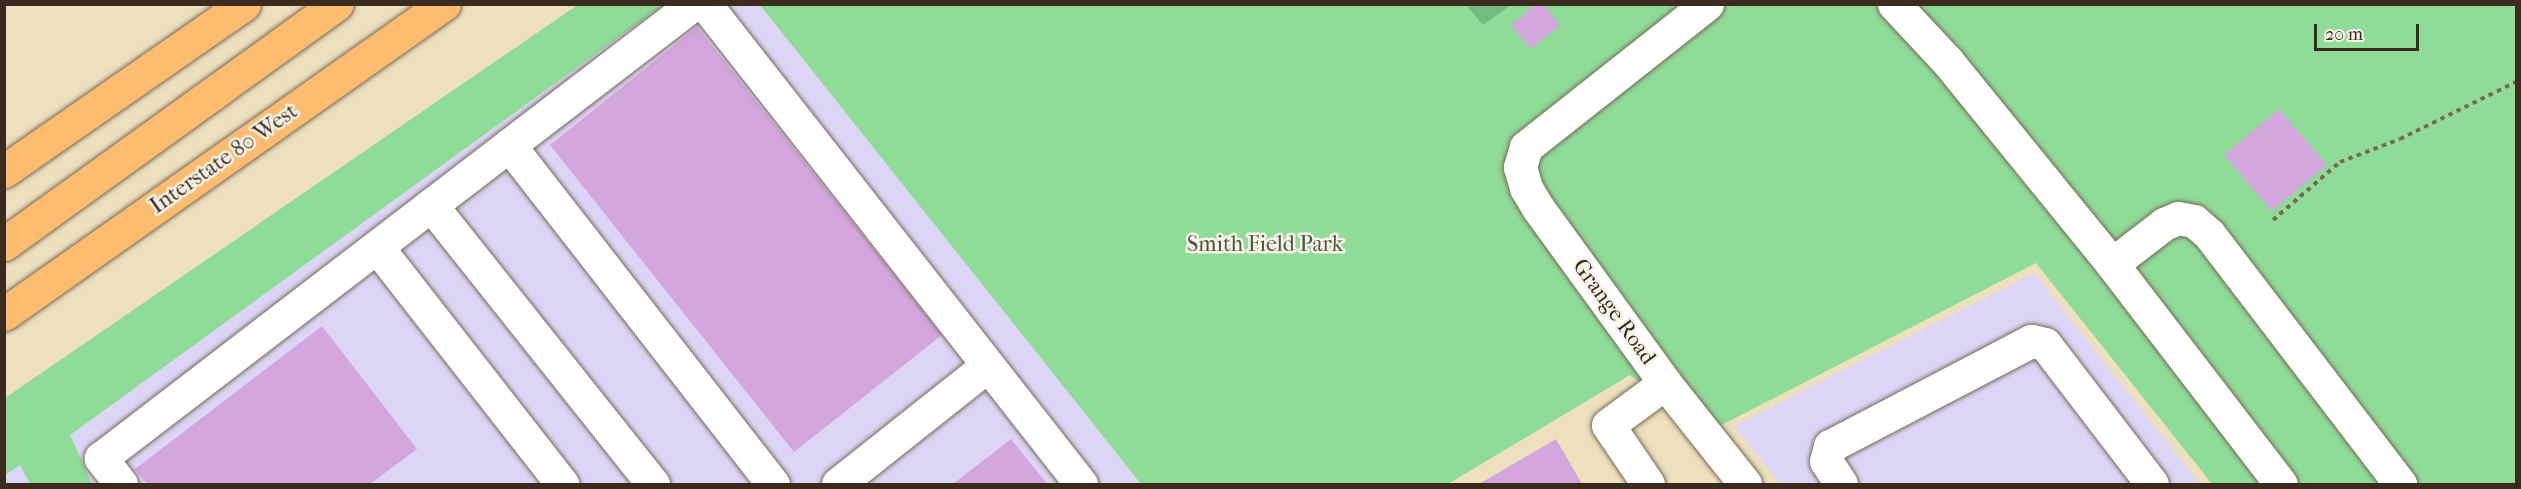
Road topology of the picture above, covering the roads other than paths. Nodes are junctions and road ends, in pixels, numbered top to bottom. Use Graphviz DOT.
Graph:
graph roads {
  1 [pos="244,4"];
  2 [pos="337,4"];
  3 [pos="444,4"];
  4 [pos="693,4"];
  5 [pos="705,4"];
  6 [pos="1707,4"];
  7 [pos="1894,4"];
  8 [pos="509,145"];
  9 [pos="4,171"];
  10 [pos="431,205"];
  11 [pos="4,244"];
  12 [pos="377,247"];
  13 [pos="2112,264"];
  14 [pos="4,314"];
  15 [pos="987,366"];
  16 [pos="1665,383"];
  17 [pos="121,484"];
  18 [pos="562,484"];
  19 [pos="653,484"];
  20 [pos="773,484"];
  21 [pos="838,484"];
  22 [pos="1082,484"];
  23 [pos="1648,484"];
  24 [pos="1745,484"];
  25 [pos="1841,484"];
  26 [pos="2152,484"];
  27 [pos="2281,484"];
  28 [pos="2400,484"];
  1 -- 9 [label="highway"];
  2 -- 11 [label="highway"];
  3 -- 14 [label="highway, Interstate 80 West"];
  4 -- 8 [label="street"];
  5 -- 15 [label="street"];
  6 -- 16 [label="street, Grange Road"];
  7 -- 13 [label="street"];
  8 -- 10 [label="street"];
  8 -- 20 [label="street"];
  10 -- 12 [label="street"];
  10 -- 19 [label="street"];
  12 -- 17 [label="street"];
  12 -- 18 [label="street"];
  13 -- 27 [label="street"];
  13 -- 28 [label="street"];
  15 -- 21 [label="street"];
  15 -- 22 [label="street"];
  16 -- 23 [label="street"];
  16 -- 24 [label="street, Grange Road"];
  25 -- 26 [label="street"];
}
